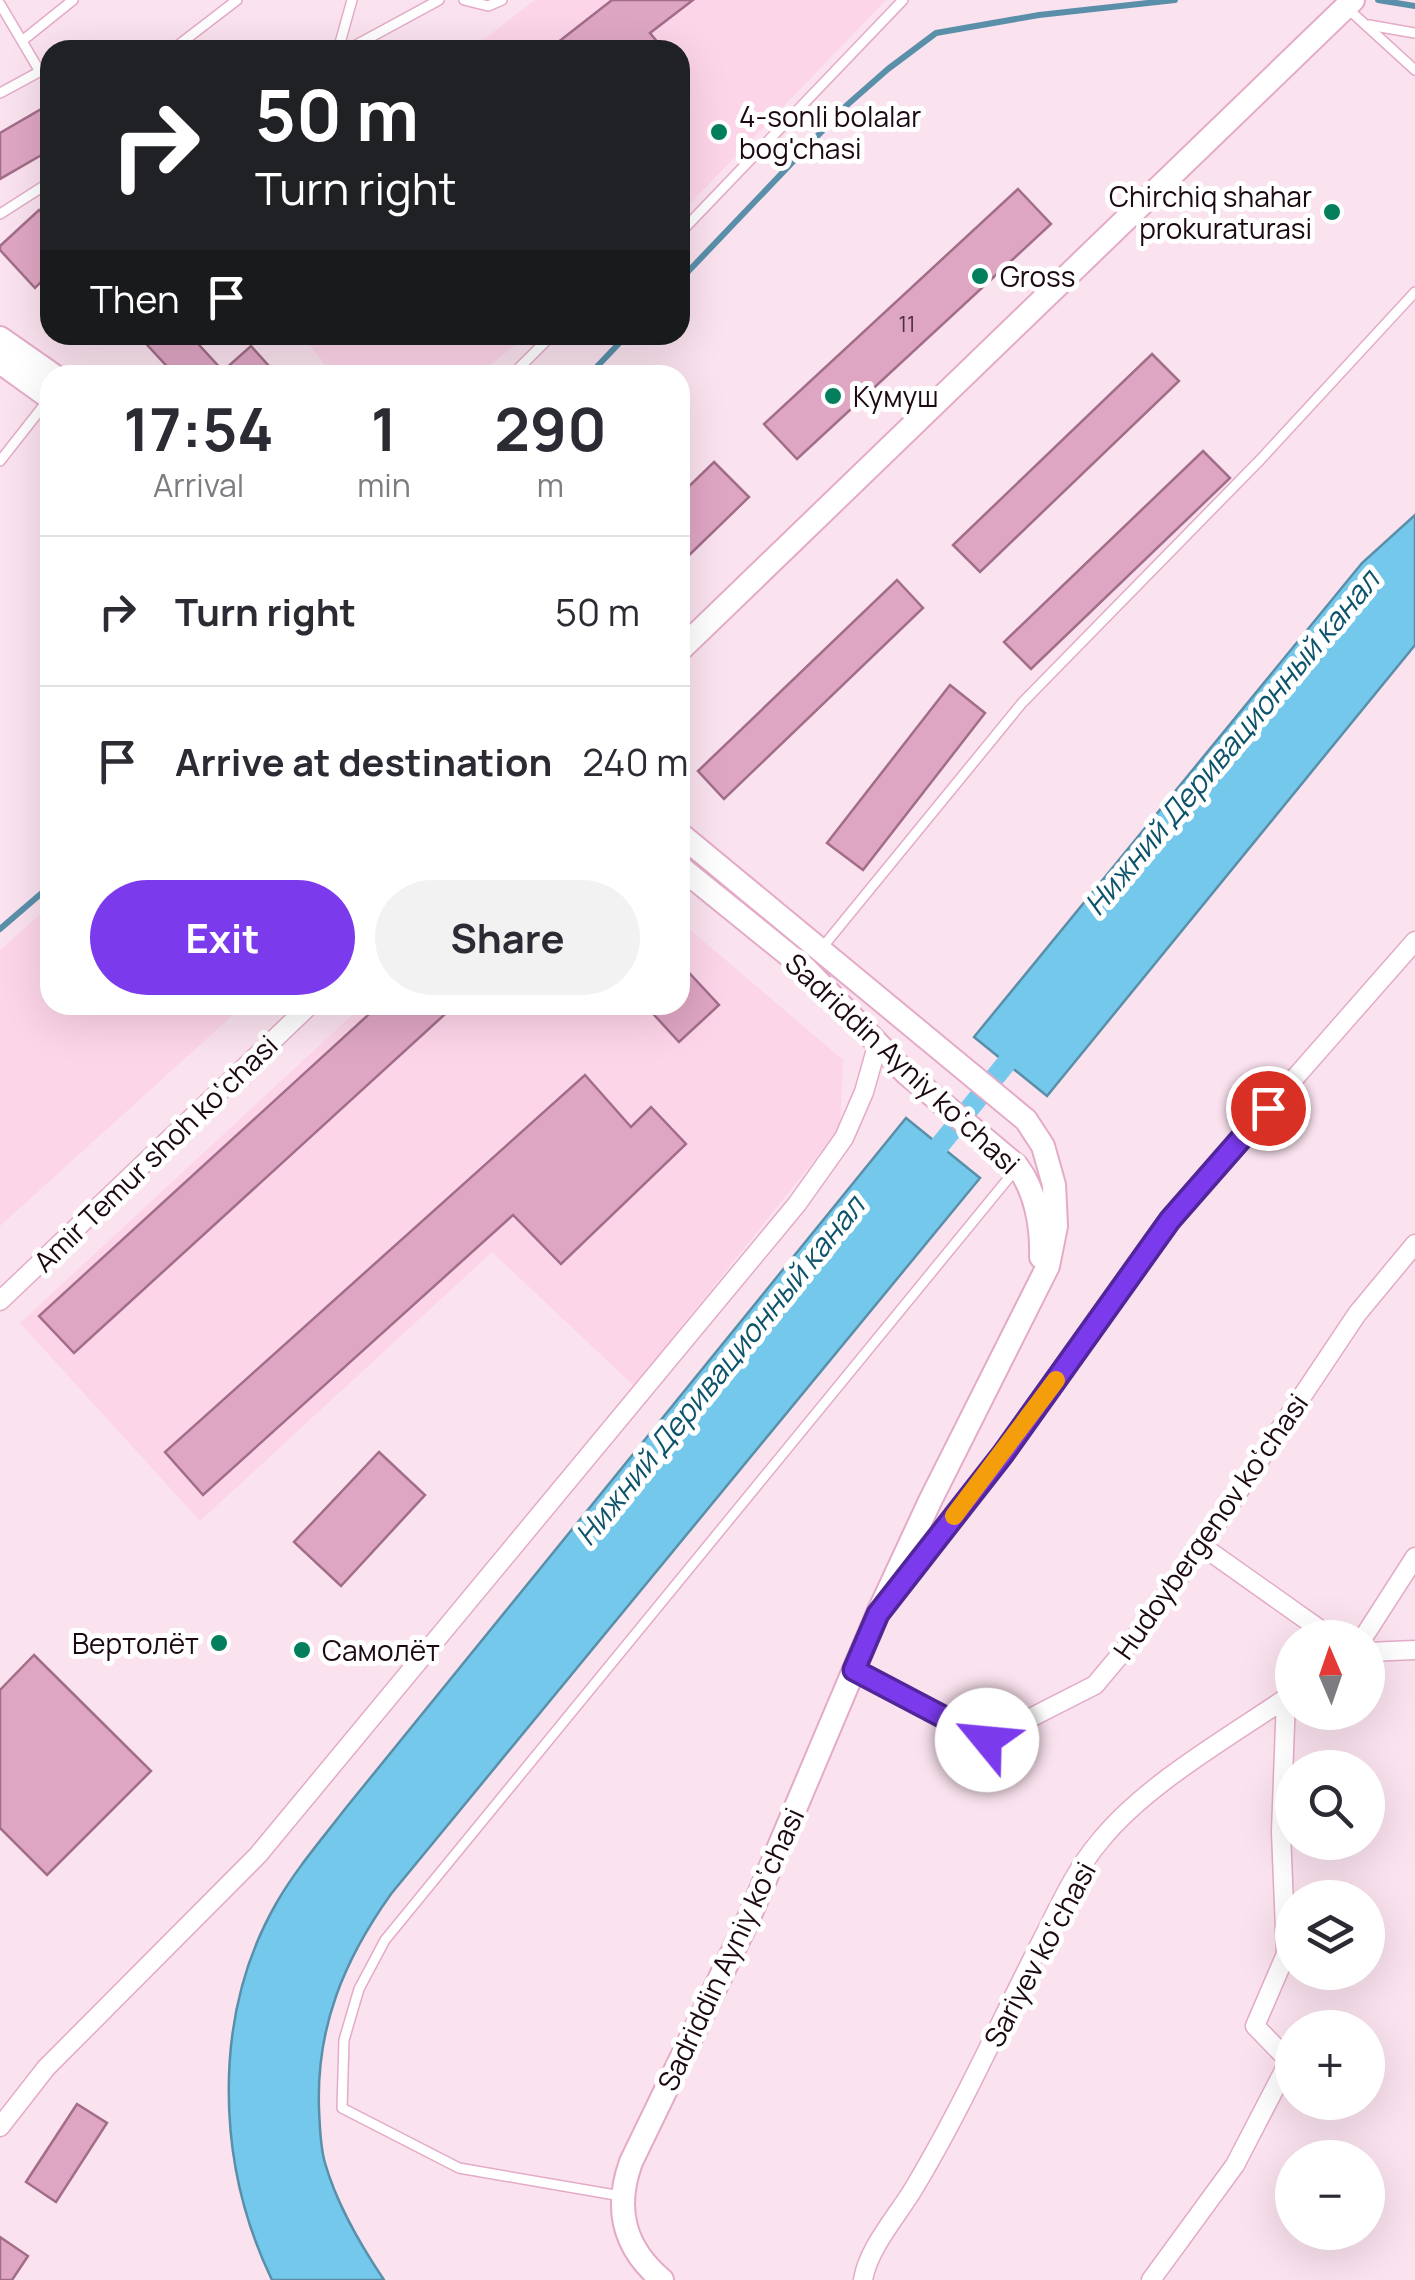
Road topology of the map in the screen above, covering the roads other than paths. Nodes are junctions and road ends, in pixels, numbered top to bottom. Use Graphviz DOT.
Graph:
graph roads {
  1 [pos="73,0"];
  2 [pos="236,0"];
  3 [pos="352,0"];
  4 [pos="439,0"];
  5 [pos="464,0"];
  6 [pos="502,0"];
  7 [pos="903,0"];
  8 [pos="0,4"];
  9 [pos="1350,4"];
  10 [pos="1366,24"];
  11 [pos="1415,33"];
  12 [pos="185,40"];
  13 [pos="341,40"];
  14 [pos="365,40"];
  15 [pos="22,42"];
  16 [pos="39,70"];
  17 [pos="1415,70"];
  18 [pos="0,93"];
  19 [pos="40,188"];
  20 [pos="0,214"];
  21 [pos="690,223"];
  22 [pos="1415,292"];
  23 [pos="0,338"];
  24 [pos="542,345"];
  25 [pos="0,362"];
  26 [pos="522,365"];
  27 [pos="40,366"];
  28 [pos="40,391"];
  29 [pos="40,410"];
  30 [pos="0,460"];
  31 [pos="690,640"];
  32 [pos="690,842"];
  33 [pos="690,875"];
  34 [pos="1415,941"];
  35 [pos="821,949"];
  36 [pos="300,1015"];
  37 [pos="877,1046"];
  38 [pos="1009,1159"];
  39 [pos="1415,1244"];
  40 [pos="0,1301"];
  41 [pos="1030,1304"];
  42 [pos="1202,1546"];
  43 [pos="1415,1557"];
  44 [pos="878,1614"];
  45 [pos="1307,1620"];
  46 [pos="1375,1620"];
  47 [pos="1415,1650"];
  48 [pos="1385,1651"];
  49 [pos="854,1670"];
  50 [pos="1275,1706"];
  51 [pos="1288,1730"];
  52 [pos="0,2127"];
  53 [pos="622,2196"];
  54 [pos="662,2280"];
  55 [pos="863,2280"];
  56 [pos="1151,2280"];
  1 -- 15 [label="lane"];
  2 -- 12 [label="lane"];
  3 -- 13 [label="lane"];
  4 -- 14 [label="lane"];
  5 -- 6 [label="lane"];
  7 -- 21 [label="lane"];
  8 -- 15 [label="lane"];
  9 -- 10 [label="lane"];
  9 -- 31 [label="main road"];
  10 -- 11 [label="lane"];
  10 -- 17 [label="lane"];
  15 -- 16 [label="lane"];
  16 -- 18 [label="lane"];
  19 -- 20 [label="lane"];
  22 -- 35 [label="lane"];
  23 -- 27 [label="main road"];
  24 -- 26 [label="lane"];
  25 -- 28 [label="main road"];
  29 -- 30 [label="lane"];
  32 -- 35 [label="main road, Sadriddin Ayniy ko‘chasi"];
  33 -- 37 [label="main road, Sadriddin Ayniy ko‘chasi"];
  34 -- 44 [label="street, Sadriddin Ayniy ko‘chasi"];
  35 -- 41 [label="main road, Sadriddin Ayniy ko‘chasi"];
  36 -- 40 [label="street, Amir Temur shoh ko‘chasi"];
  37 -- 38 [label="main road, Sadriddin Ayniy ko‘chasi"];
  37 -- 52 [label="street"];
  38 -- 41 [label="main road, Sadriddin Ayniy ko‘chasi"];
  38 -- 53 [label="lane"];
  39 -- 42 [label="street, Hudoybergenov ko‘chasi"];
  41 -- 44 [label="main road, Sadriddin Ayniy ko‘chasi"];
  42 -- 45 [label="street"];
  42 -- 49 [label="street, Hudoybergenov ko‘chasi"];
  43 -- 46 [label="street"];
  44 -- 49 [label="main road, Sadriddin Ayniy ko‘chasi"];
  47 -- 48 [label="street"];
  49 -- 53 [label="main road, Sadriddin Ayniy ko‘chasi"];
  50 -- 55 [label="street, Sariyev ko‘chasi"];
  51 -- 56 [label="street"];
  53 -- 54 [label="main road, Sadriddin Ayniy ko‘chasi"];
}
